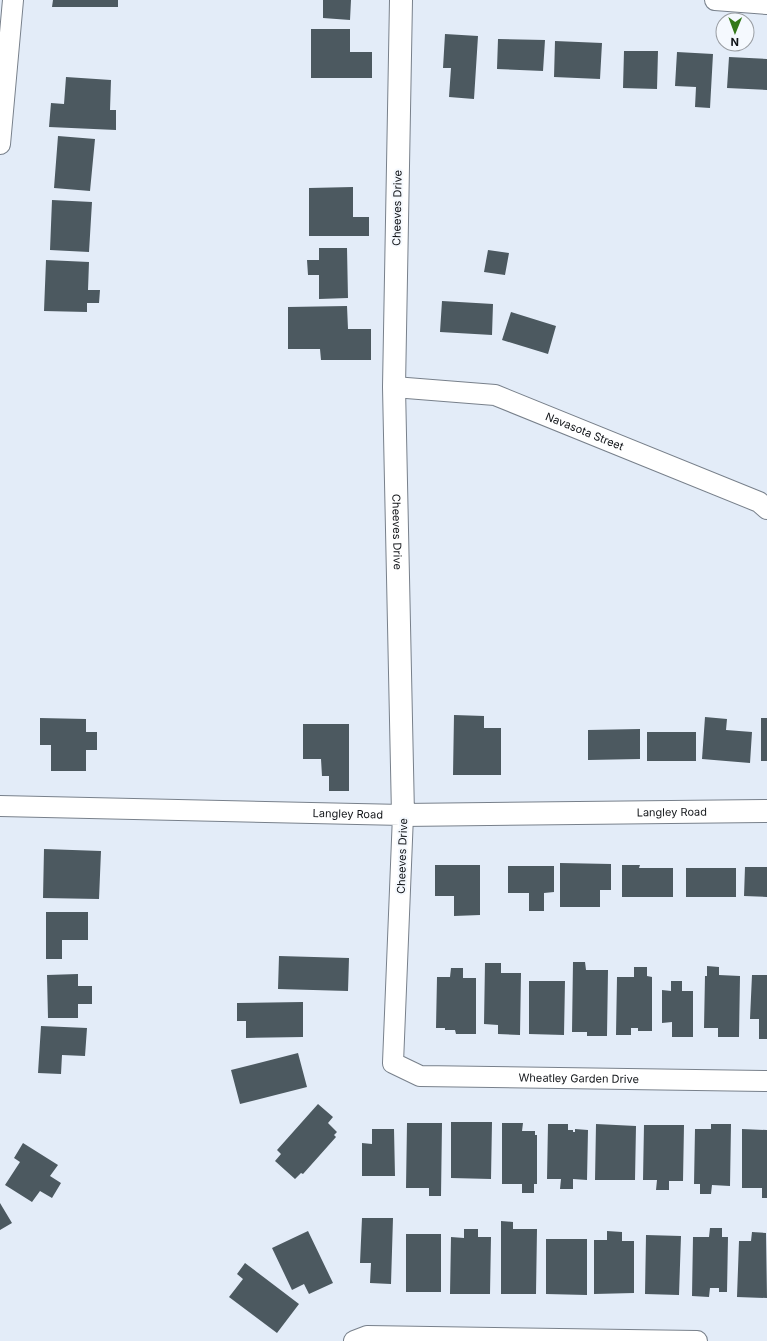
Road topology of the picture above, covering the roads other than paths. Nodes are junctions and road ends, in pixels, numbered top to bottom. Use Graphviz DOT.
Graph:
graph roads {
  1 [pos="13,0"];
  2 [pos="401,0"];
  3 [pos="715,0"];
  4 [pos="767,4"];
  5 [pos="0,144"];
  6 [pos="394,387"];
  7 [pos="767,509"];
  8 [pos="0,806"];
  9 [pos="767,811"];
  10 [pos="403,815"];
  11 [pos="393,1063"];
  12 [pos="767,1080"];
  13 [pos="354,1341"];
  14 [pos="697,1341"];
  1 -- 5 [label="street"];
  2 -- 6 [label="street, Cheeves Drive"];
  3 -- 4 [label="street"];
  6 -- 7 [label="street, Navasota Street"];
  6 -- 10 [label="street, Cheeves Drive"];
  8 -- 10 [label="street, Langley Road"];
  9 -- 10 [label="street, Langley Road"];
  10 -- 11 [label="street, Cheeves Drive"];
  11 -- 12 [label="street, Wheatley Garden Drive"];
  13 -- 14 [label="street"];
}
